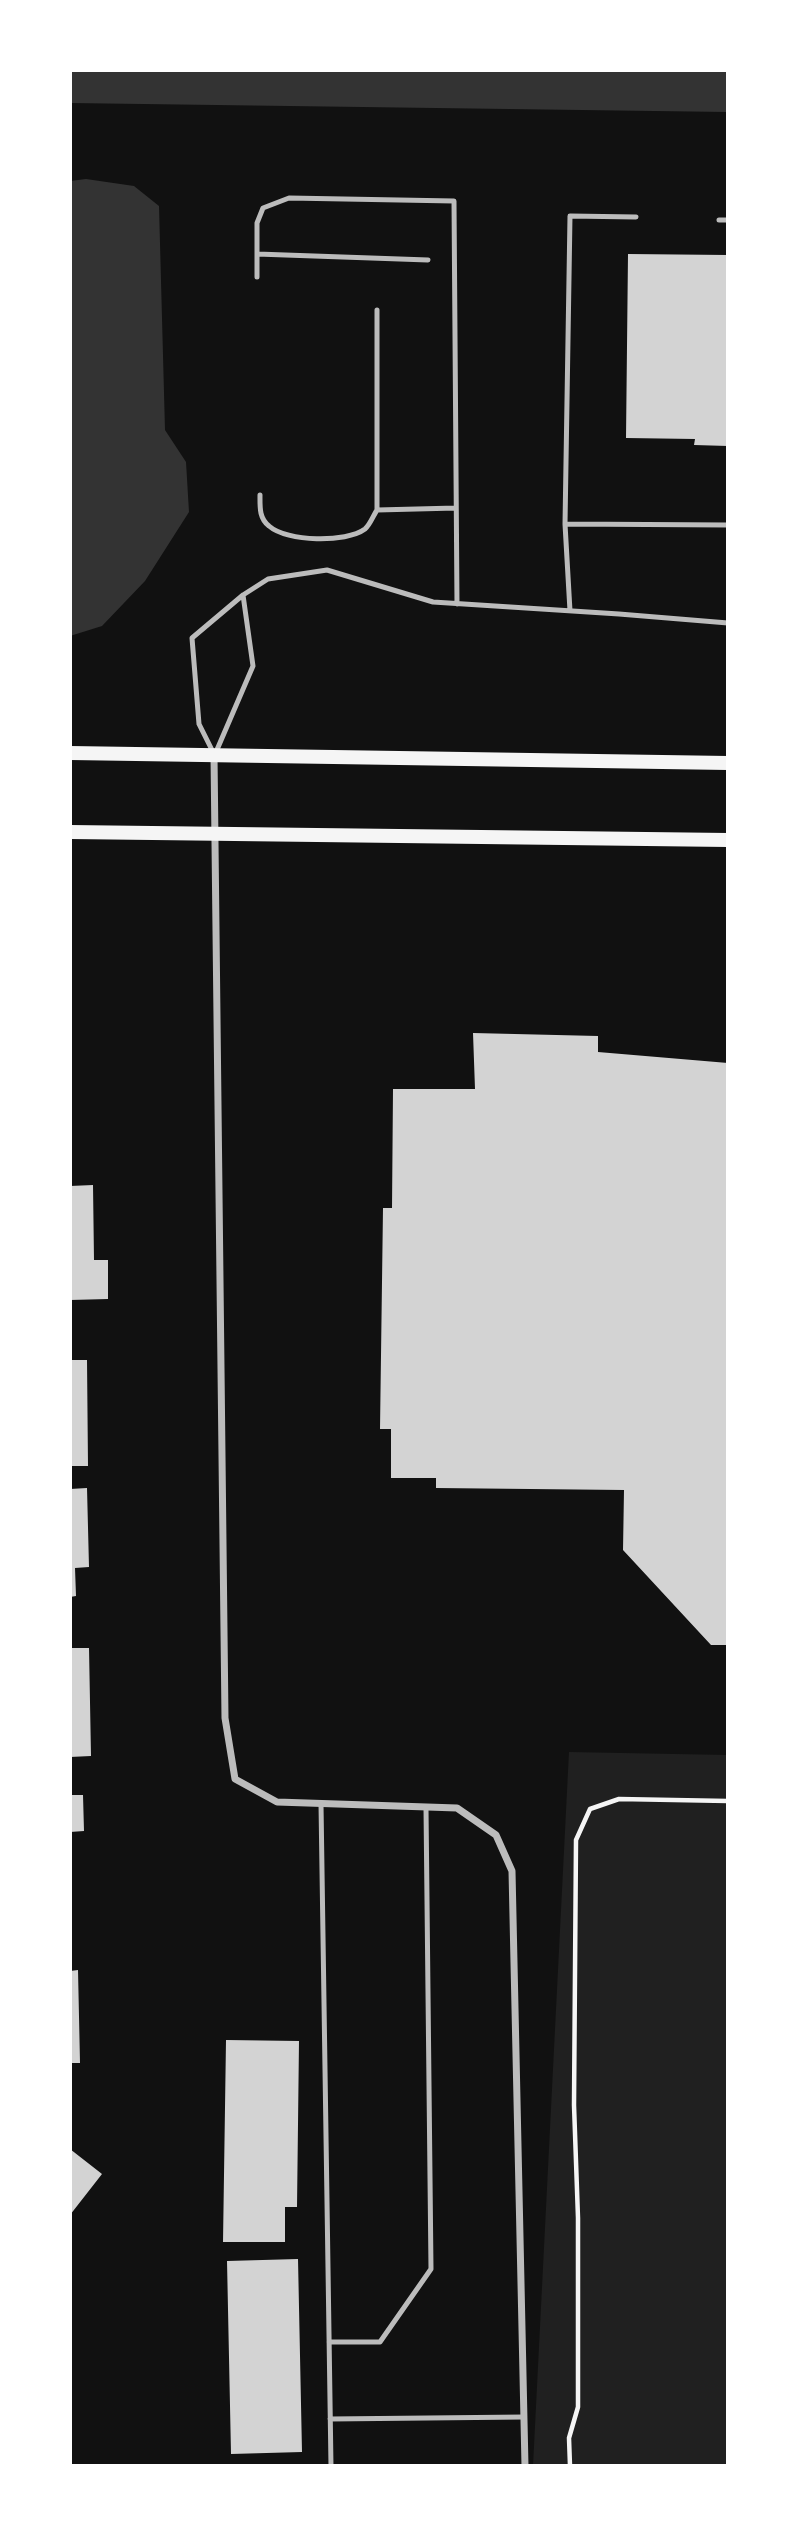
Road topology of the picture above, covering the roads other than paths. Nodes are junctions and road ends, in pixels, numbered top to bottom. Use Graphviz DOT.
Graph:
graph roads {
  1 [pos="636,217"];
  2 [pos="719,220"];
  3 [pos="728,220"];
  4 [pos="257,254"];
  5 [pos="428,260"];
  6 [pos="257,277"];
  7 [pos="377,310"];
  8 [pos="260,495"];
  9 [pos="456,508"];
  10 [pos="377,510"];
  11 [pos="565,524"];
  12 [pos="728,525"];
  13 [pos="243,595"];
  14 [pos="457,604"];
  15 [pos="570,611"];
  16 [pos="728,624"];
  17 [pos="70,753"];
  18 [pos="214,755"];
  19 [pos="728,763"];
  20 [pos="70,832"];
  21 [pos="215,834"];
  22 [pos="728,840"];
  23 [pos="321,1804"];
  24 [pos="426,1808"];
  25 [pos="329,2342"];
  26 [pos="524,2417"];
  27 [pos="330,2419"];
  28 [pos="331,2466"];
  29 [pos="525,2466"];
  1 -- 11 [label="lane"];
  2 -- 3 [label="lane"];
  4 -- 5 [label="lane"];
  4 -- 6 [label="lane"];
  4 -- 9 [label="lane"];
  7 -- 10 [label="lane"];
  8 -- 10 [label="lane"];
  9 -- 10 [label="lane"];
  9 -- 14 [label="lane"];
  11 -- 12 [label="lane"];
  11 -- 15 [label="lane"];
  13 -- 14 [label="lane"];
  13 -- 18 [label="lane"];
  13 -- 18 [label="lane"];
  14 -- 15 [label="lane"];
  15 -- 16 [label="lane"];
  17 -- 18 [label="main road"];
  18 -- 19 [label="main road"];
  18 -- 21 [label="street"];
  20 -- 21 [label="main road"];
  21 -- 22 [label="main road"];
  21 -- 23 [label="street"];
  23 -- 24 [label="street"];
  23 -- 25 [label="lane"];
  24 -- 25 [label="lane"];
  24 -- 26 [label="street"];
  25 -- 27 [label="lane"];
  26 -- 27 [label="lane"];
  26 -- 29 [label="street"];
  27 -- 28 [label="lane"];
}
